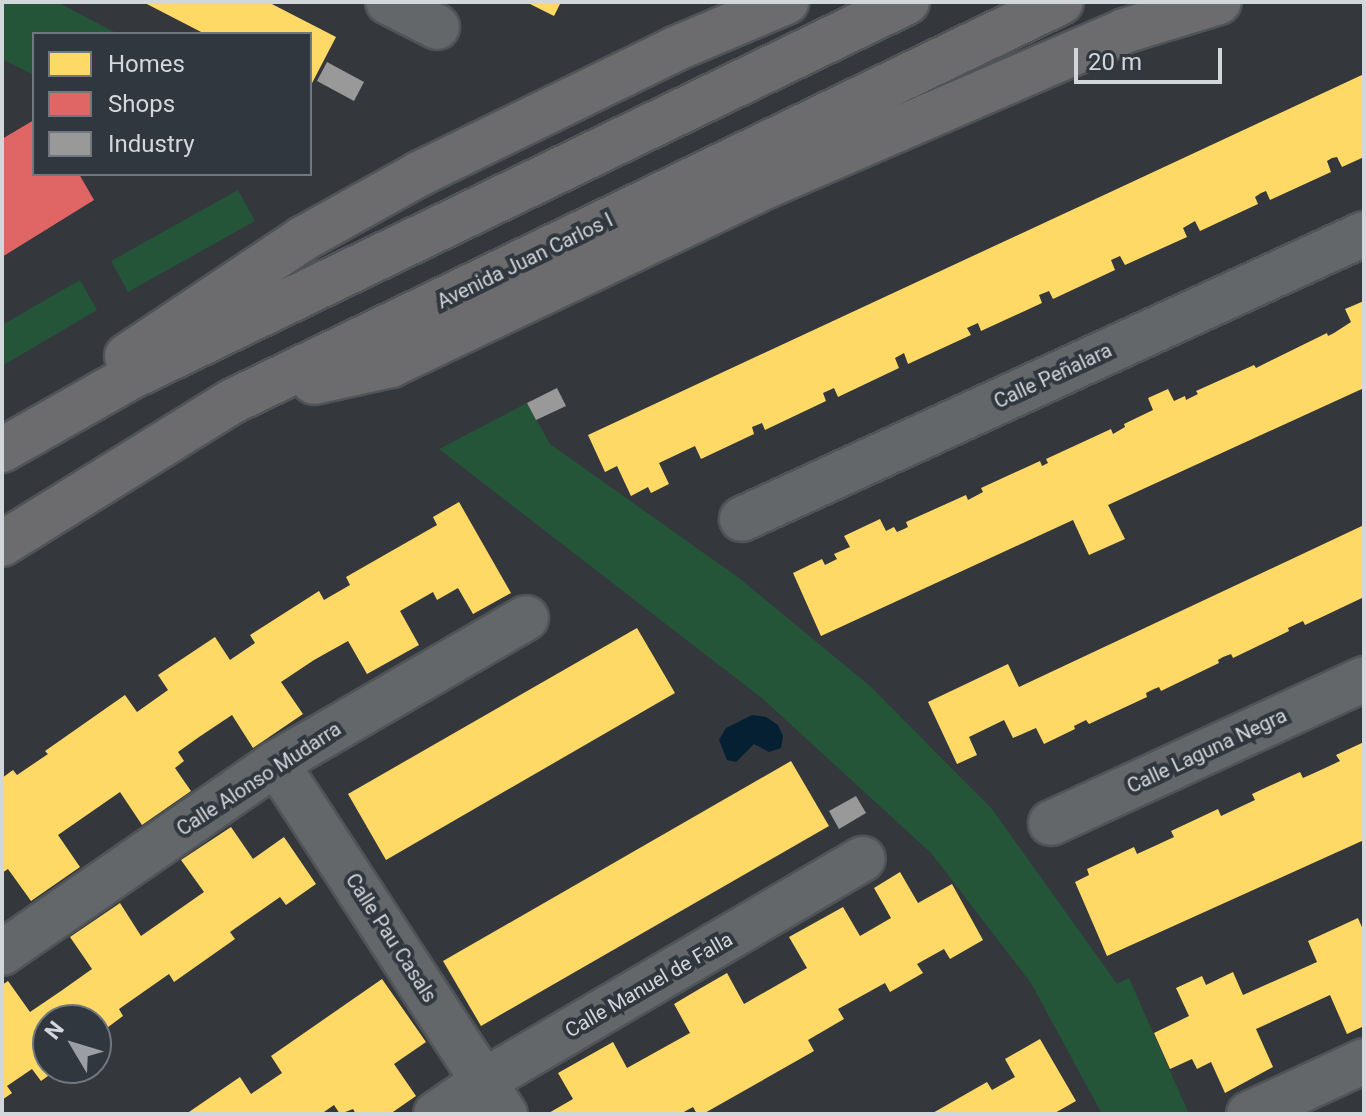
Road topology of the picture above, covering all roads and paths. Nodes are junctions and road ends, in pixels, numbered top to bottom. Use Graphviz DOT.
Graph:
graph roads {
  1 [pos="388,2"];
  2 [pos="786,2"];
  3 [pos="907,2"];
  4 [pos="1061,2"];
  5 [pos="1219,2"];
  6 [pos="437,27"];
  7 [pos="1364,234"];
  8 [pos="233,401"];
  9 [pos="2,449"];
  10 [pos="742,519"];
  11 [pos="2,544"];
  12 [pos="526,618"];
  13 [pos="1364,679"];
  14 [pos="276,763"];
  15 [pos="1051,823"];
  16 [pos="863,859"];
  17 [pos="2,953"];
  18 [pos="1363,1065"];
  19 [pos="494,1098"];
  20 [pos="436,1114"];
  21 [pos="1249,1114"];
  1 -- 6 [label="street"];
  2 -- 9 [label="main road"];
  3 -- 9 [label="main road"];
  4 -- 8 [label="main road, Avenida Juan Carlos I"];
  5 -- 8 [label="main road"];
  7 -- 10 [label="street, Calle Peñalara"];
  8 -- 11 [label="main road, Avenida Juan Carlos I"];
  12 -- 14 [label="street, Calle Alonso Mudarra"];
  13 -- 15 [label="street, Calle Laguna Negra"];
  14 -- 17 [label="street, Calle Alonso Mudarra"];
  14 -- 19 [label="street, Calle Pau Casals"];
  16 -- 19 [label="street, Calle Manuel de Falla"];
  18 -- 21 [label="street"];
  19 -- 20 [label="street, Calle Manuel de Falla"];
}
